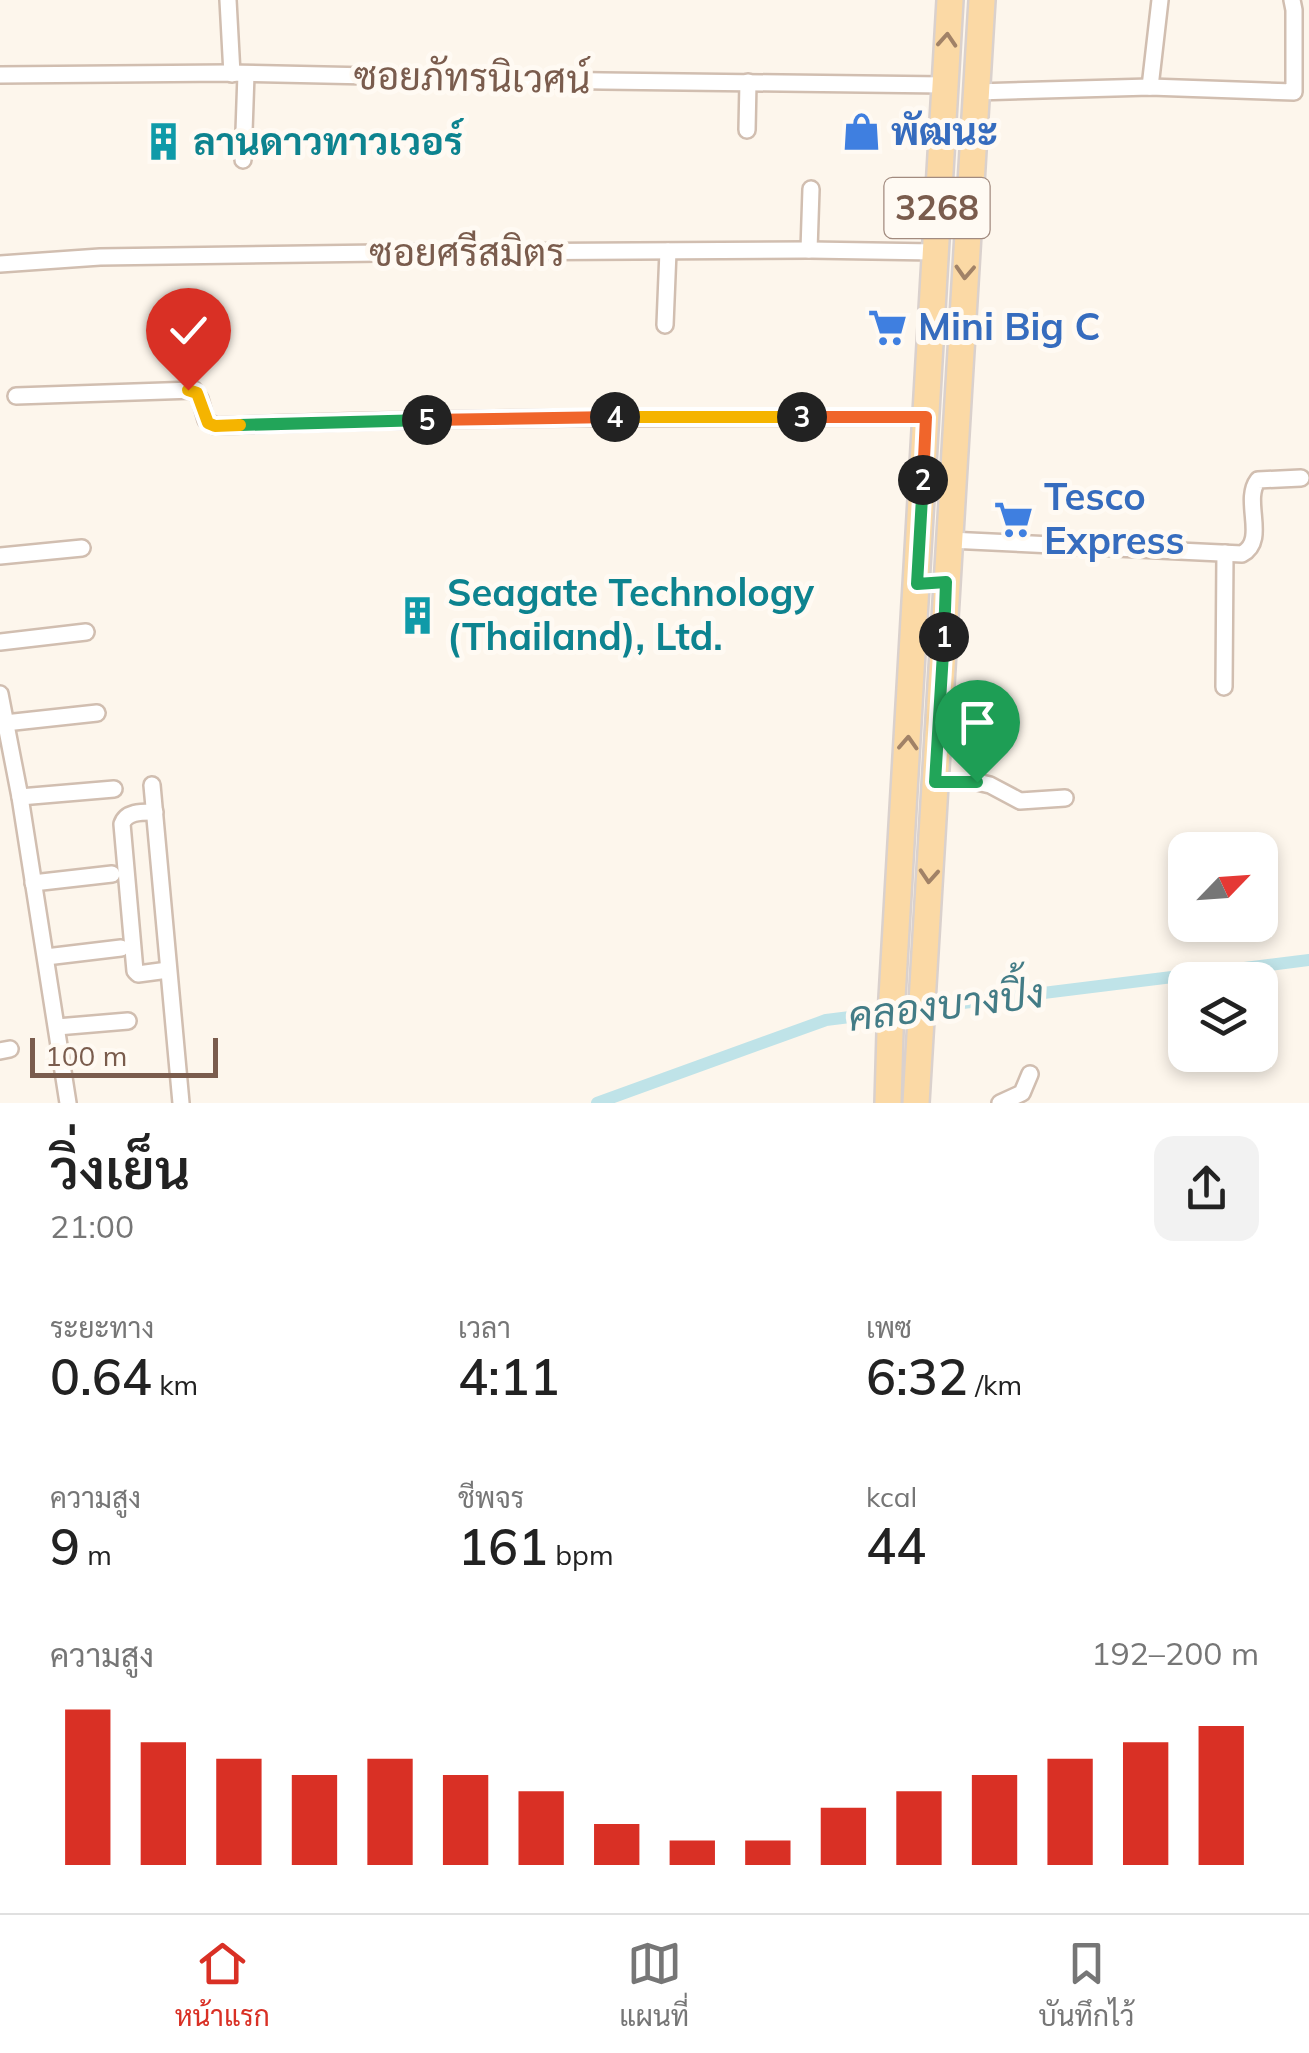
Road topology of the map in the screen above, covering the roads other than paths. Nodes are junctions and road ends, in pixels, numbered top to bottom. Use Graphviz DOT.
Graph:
graph roads {
  1 [pos="228,0"];
  2 [pos="950,0"];
  3 [pos="982,0"];
  4 [pos="1160,0"];
  5 [pos="1292,0"];
  6 [pos="239,74"];
  7 [pos="0,75"];
  8 [pos="748,82"];
  9 [pos="944,85"];
  10 [pos="1150,87"];
  11 [pos="976,92"];
  12 [pos="747,130"];
  13 [pos="243,160"];
  14 [pos="812,189"];
  15 [pos="809,250"];
  16 [pos="668,251"];
  17 [pos="935,252"];
  18 [pos="0,264"];
  19 [pos="665,325"];
  20 [pos="16,396"];
  21 [pos="926,417"];
  22 [pos="1301,478"];
  23 [pos="949,540"];
  24 [pos="82,548"];
  25 [pos="1225,554"];
  26 [pos="0,556"];
  27 [pos="946,582"];
  28 [pos="917,584"];
  29 [pos="86,632"];
  30 [pos="0,642"];
  31 [pos="1224,687"];
  32 [pos="0,694"];
  33 [pos="97,713"];
  34 [pos="5,724"];
  35 [pos="935,782"];
  36 [pos="152,785"];
  37 [pos="114,789"];
  38 [pos="20,798"];
  39 [pos="1064,798"];
  40 [pos="155,812"];
  41 [pos="112,874"];
  42 [pos="34,883"];
  43 [pos="121,948"];
  44 [pos="46,957"];
  45 [pos="168,970"];
  46 [pos="128,1022"];
  47 [pos="57,1028"];
  48 [pos="1030,1074"];
  49 [pos="68,1103"];
  50 [pos="181,1103"];
  51 [pos="888,1103"];
  52 [pos="916,1103"];
  53 [pos="1000,1103"];
  1 -- 6 [label="street"];
  9 -- 2 [label="main road, 3268, one-way"];
  3 -- 11 [label="main road, 3268"];
  4 -- 10 [label="street"];
  5 -- 10 [label="street"];
  6 -- 7 [label="street, ซอยภัทรนิเวศน์"];
  6 -- 8 [label="street, ซอยภัทรนิเวศน์"];
  6 -- 13 [label="street"];
  8 -- 9 [label="street, ซอยภัทรนิเวศน์"];
  8 -- 12 [label="street"];
  9 -- 17 [label="main road, 3268"];
  10 -- 11 [label="street"];
  11 -- 23 [label="main road, 3268, one-way"];
  14 -- 15 [label="street"];
  15 -- 16 [label="street, ซอยศรีสมิตร"];
  15 -- 17 [label="street, ซอยศรีสมิตร"];
  16 -- 18 [label="street, ซอยศรีสมิตร"];
  16 -- 19 [label="street"];
  17 -- 21 [label="main road, 3268"];
  20 -- 21 [label="street"];
  21 -- 28 [label="main road, 3268"];
  22 -- 25 [label="street"];
  23 -- 25 [label="street"];
  23 -- 27 [label="main road, 3268"];
  24 -- 26 [label="street"];
  25 -- 31 [label="street"];
  27 -- 28 [label="main road"];
  27 -- 35 [label="main road, 3268"];
  51 -- 28 [label="main road, 3268, one-way"];
  29 -- 30 [label="street"];
  32 -- 34 [label="street"];
  33 -- 34 [label="street"];
  34 -- 38 [label="street"];
  35 -- 39 [label="street"];
  35 -- 52 [label="main road, 3268, one-way"];
  36 -- 40 [label="street"];
  37 -- 38 [label="street"];
  38 -- 42 [label="street"];
  40 -- 45 [label="street"];
  40 -- 45 [label="street"];
  41 -- 42 [label="street"];
  42 -- 44 [label="street"];
  43 -- 44 [label="street"];
  44 -- 47 [label="street"];
  45 -- 50 [label="street"];
  46 -- 47 [label="street"];
  47 -- 49 [label="street"];
  48 -- 53 [label="street"];
}
